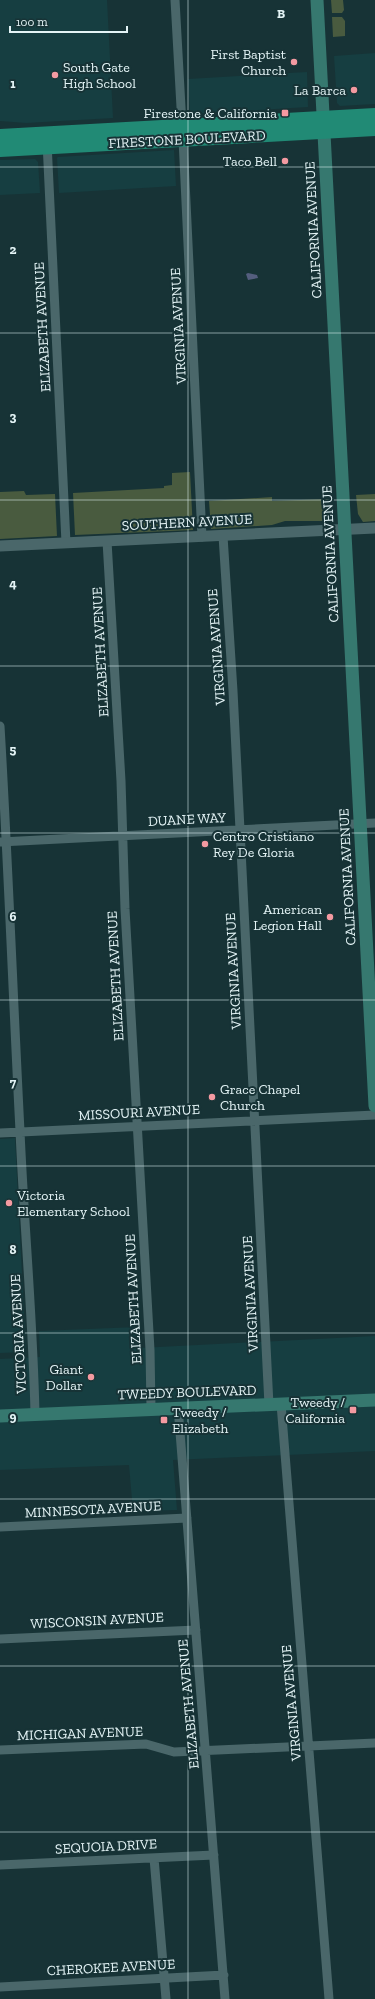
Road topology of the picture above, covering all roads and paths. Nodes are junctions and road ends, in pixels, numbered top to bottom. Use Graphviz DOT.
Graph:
graph roads {
  1 [pos="175,0"];
  2 [pos="317,0"];
  3 [pos="375,115"];
  4 [pos="324,125"];
  5 [pos="375,129"];
  6 [pos="182,132"];
  7 [pos="46,133"];
  8 [pos="0,136"];
  9 [pos="47,147"];
  10 [pos="0,150"];
  11 [pos="375,528"];
  12 [pos="345,530"];
  13 [pos="223,536"];
  14 [pos="202,537"];
  15 [pos="107,541"];
  16 [pos="66,543"];
  17 [pos="0,546"];
  18 [pos="0,726"];
  19 [pos="360,824"];
  20 [pos="375,824"];
  21 [pos="240,830"];
  22 [pos="122,836"];
  23 [pos="4,842"];
  24 [pos="375,1106"];
  25 [pos="375,1115"];
  26 [pos="255,1121"];
  27 [pos="138,1126"];
  28 [pos="20,1132"];
  29 [pos="0,1133"];
  30 [pos="375,1400"];
  31 [pos="275,1404"];
  32 [pos="178,1407"];
  33 [pos="151,1408"];
  34 [pos="35,1414"];
  35 [pos="0,1416"];
  36 [pos="187,1518"];
  37 [pos="0,1527"];
  38 [pos="196,1630"];
  39 [pos="0,1639"];
  40 [pos="375,1743"];
  41 [pos="308,1746"];
  42 [pos="0,1750"];
  43 [pos="206,1750"];
  44 [pos="214,1855"];
  45 [pos="154,1858"];
  46 [pos="0,1864"];
  47 [pos="224,1975"];
  48 [pos="164,1978"];
  49 [pos="0,1987"];
  50 [pos="166,1999"];
  51 [pos="226,1999"];
  52 [pos="329,1999"];
  1 -- 6 [label="street, VIRGINIA AVENUE"];
  2 -- 4 [label="main road, CALIFORNIA AVENUE"];
  3 -- 4 [label="main road, FIRESTONE BOULEVARD"];
  4 -- 5 [label="main road, FIRESTONE BOULEVARD"];
  4 -- 6 [label="main road, FIRESTONE BOULEVARD"];
  4 -- 12 [label="main road, CALIFORNIA AVENUE"];
  6 -- 7 [label="main road, FIRESTONE BOULEVARD"];
  6 -- 9 [label="main road, FIRESTONE BOULEVARD"];
  6 -- 14 [label="street, VIRGINIA AVENUE"];
  7 -- 8 [label="main road, FIRESTONE BOULEVARD"];
  7 -- 9 [label="street, ELIZABETH AVENUE"];
  9 -- 10 [label="main road, FIRESTONE BOULEVARD"];
  9 -- 16 [label="street, ELIZABETH AVENUE"];
  11 -- 12 [label="street, SOUTHERN AVENUE"];
  12 -- 13 [label="street, SOUTHERN AVENUE"];
  12 -- 19 [label="main road, CALIFORNIA AVENUE"];
  13 -- 14 [label="street, SOUTHERN AVENUE"];
  13 -- 21 [label="street, VIRGINIA AVENUE"];
  14 -- 15 [label="street, SOUTHERN AVENUE"];
  15 -- 16 [label="street, SOUTHERN AVENUE"];
  15 -- 22 [label="street, ELIZABETH AVENUE"];
  16 -- 17 [label="street, SOUTHERN AVENUE"];
  18 -- 23 [label="street, VICTORIA AVENUE"];
  19 -- 20 [label="street, DUANE WAY"];
  19 -- 21 [label="street, DUANE WAY"];
  19 -- 24 [label="main road, CALIFORNIA AVENUE"];
  21 -- 22 [label="street, DUANE WAY"];
  21 -- 26 [label="street, VIRGINIA AVENUE"];
  22 -- 23 [label="street, DUANE WAY"];
  22 -- 27 [label="street, ELIZABETH AVENUE"];
  23 -- 28 [label="street, VICTORIA AVENUE"];
  25 -- 26 [label="street, MISSOURI AVENUE"];
  26 -- 27 [label="street, MISSOURI AVENUE"];
  26 -- 31 [label="street, VIRGINIA AVENUE"];
  27 -- 28 [label="street, MISSOURI AVENUE"];
  27 -- 33 [label="street, ELIZABETH AVENUE"];
  28 -- 29 [label="street, MISSOURI AVENUE"];
  28 -- 34 [label="street, VICTORIA AVENUE"];
  30 -- 31 [label="main road, TWEEDY BOULEVARD"];
  31 -- 32 [label="main road, TWEEDY BOULEVARD"];
  31 -- 41 [label="street, VIRGINIA AVENUE"];
  32 -- 33 [label="main road, TWEEDY BOULEVARD"];
  32 -- 36 [label="street, ELIZABETH AVENUE"];
  33 -- 34 [label="main road, TWEEDY BOULEVARD"];
  34 -- 35 [label="main road, TWEEDY BOULEVARD"];
  36 -- 37 [label="street, MINNESOTA AVENUE"];
  36 -- 38 [label="street, ELIZABETH AVENUE"];
  38 -- 39 [label="street, WISCONSIN AVENUE"];
  38 -- 43 [label="street, ELIZABETH AVENUE"];
  40 -- 41 [label="street, MICHIGAN AVENUE"];
  41 -- 43 [label="street, MICHIGAN AVENUE"];
  41 -- 52 [label="street, VIRGINIA AVENUE"];
  42 -- 43 [label="street, MICHIGAN AVENUE"];
  43 -- 44 [label="street, ELIZABETH AVENUE"];
  44 -- 45 [label="street, SEQUOIA DRIVE"];
  44 -- 47 [label="street, ELIZABETH AVENUE"];
  45 -- 46 [label="street, SEQUOIA DRIVE"];
  45 -- 48 [label="street"];
  47 -- 48 [label="street, CHEROKEE AVENUE"];
  47 -- 51 [label="street, ELIZABETH AVENUE"];
  48 -- 49 [label="street, CHEROKEE AVENUE"];
  48 -- 50 [label="street"];
}
